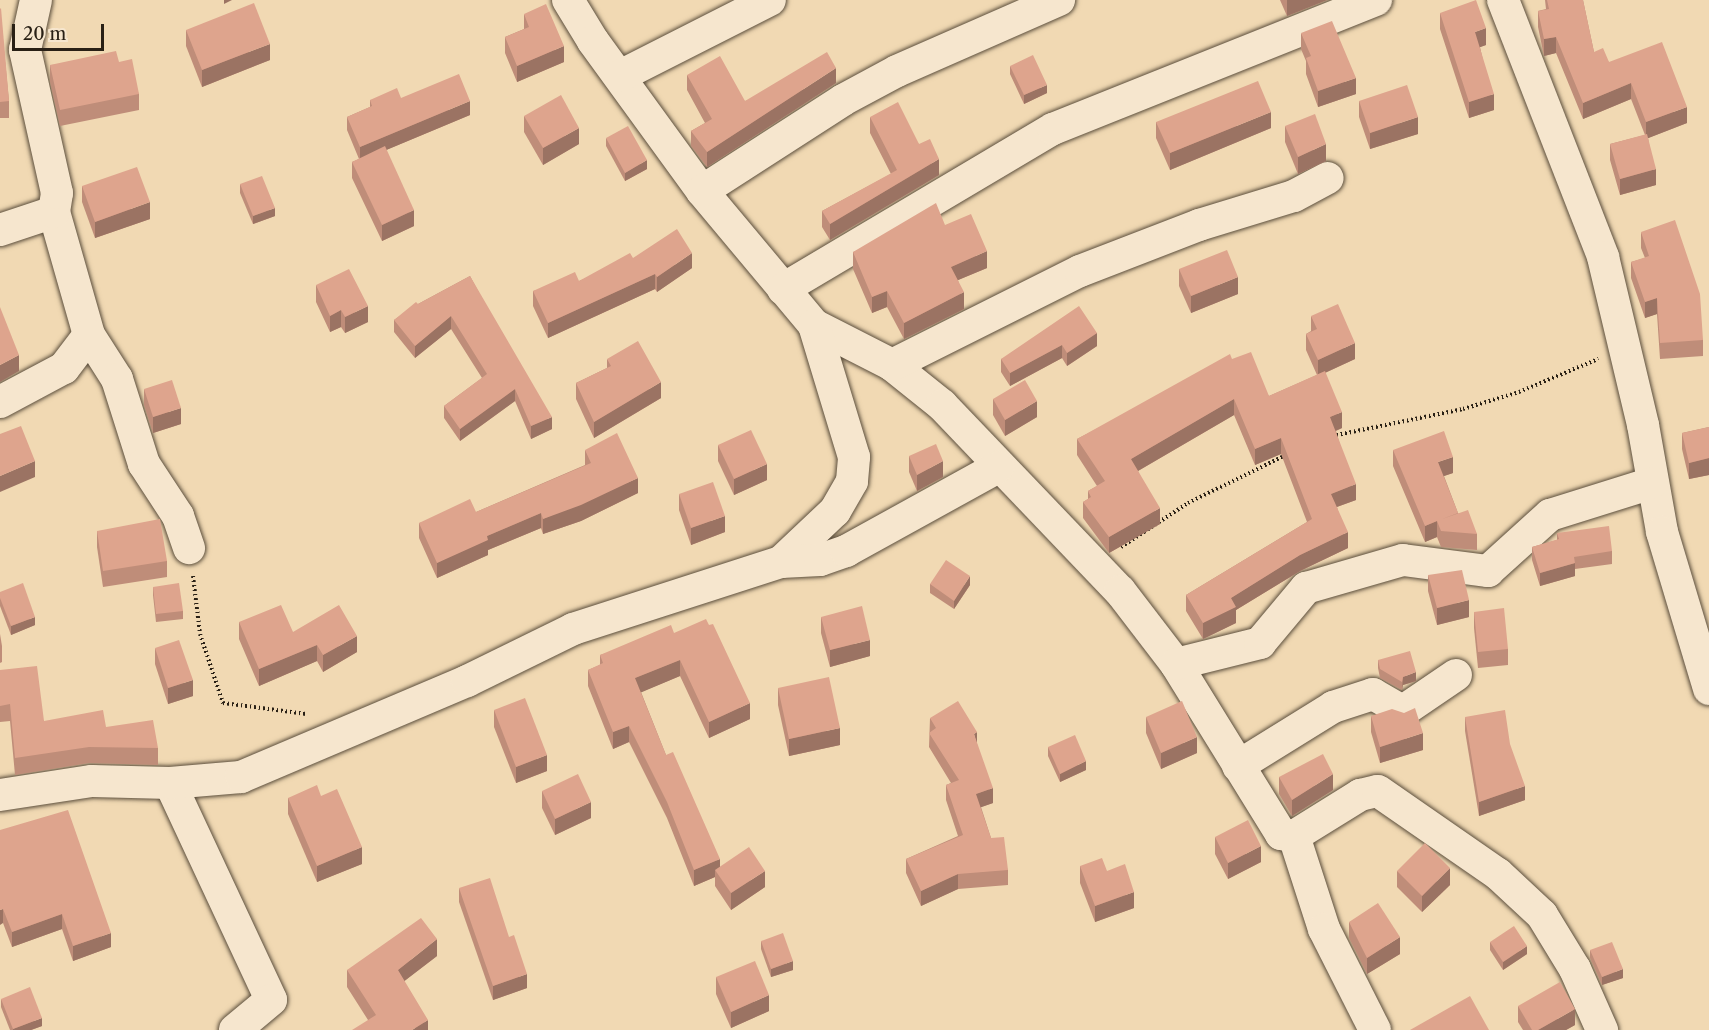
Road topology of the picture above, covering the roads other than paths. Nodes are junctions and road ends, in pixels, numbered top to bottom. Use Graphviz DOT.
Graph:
graph roads {
  1 [pos="36,0"];
  2 [pos="568,0"];
  3 [pos="770,0"];
  4 [pos="1059,0"];
  5 [pos="1376,0"];
  6 [pos="1503,0"];
  7 [pos="12,50"];
  8 [pos="620,76"];
  9 [pos="1328,178"];
  10 [pos="702,191"];
  11 [pos="54,212"];
  12 [pos="0,230"];
  13 [pos="783,289"];
  14 [pos="814,324"];
  15 [pos="88,335"];
  16 [pos="892,365"];
  17 [pos="0,402"];
  18 [pos="998,467"];
  19 [pos="1652,483"];
  20 [pos="189,548"];
  21 [pos="781,562"];
  22 [pos="1176,664"];
  23 [pos="1455,675"];
  24 [pos="1709,687"];
  25 [pos="1238,766"];
  26 [pos="170,783"];
  27 [pos="0,795"];
  28 [pos="1294,836"];
  29 [pos="236,1030"];
  30 [pos="1375,1030"];
  31 [pos="1602,1030"];
  1 -- 7 [label="street"];
  2 -- 8 [label="street"];
  3 -- 8 [label="street"];
  4 -- 10 [label="street"];
  5 -- 13 [label="street"];
  6 -- 19 [label="street"];
  7 -- 11 [label="street"];
  8 -- 10 [label="street"];
  9 -- 16 [label="street"];
  10 -- 13 [label="street"];
  11 -- 12 [label="street"];
  11 -- 15 [label="street"];
  13 -- 14 [label="street"];
  14 -- 16 [label="street"];
  14 -- 21 [label="street"];
  15 -- 17 [label="street"];
  15 -- 20 [label="street"];
  16 -- 18 [label="street"];
  18 -- 21 [label="street"];
  18 -- 22 [label="street"];
  19 -- 22 [label="street"];
  19 -- 24 [label="street"];
  21 -- 26 [label="street"];
  22 -- 25 [label="street"];
  23 -- 25 [label="street"];
  25 -- 28 [label="street"];
  26 -- 27 [label="street"];
  26 -- 29 [label="street"];
  28 -- 30 [label="street"];
  28 -- 31 [label="street"];
}
